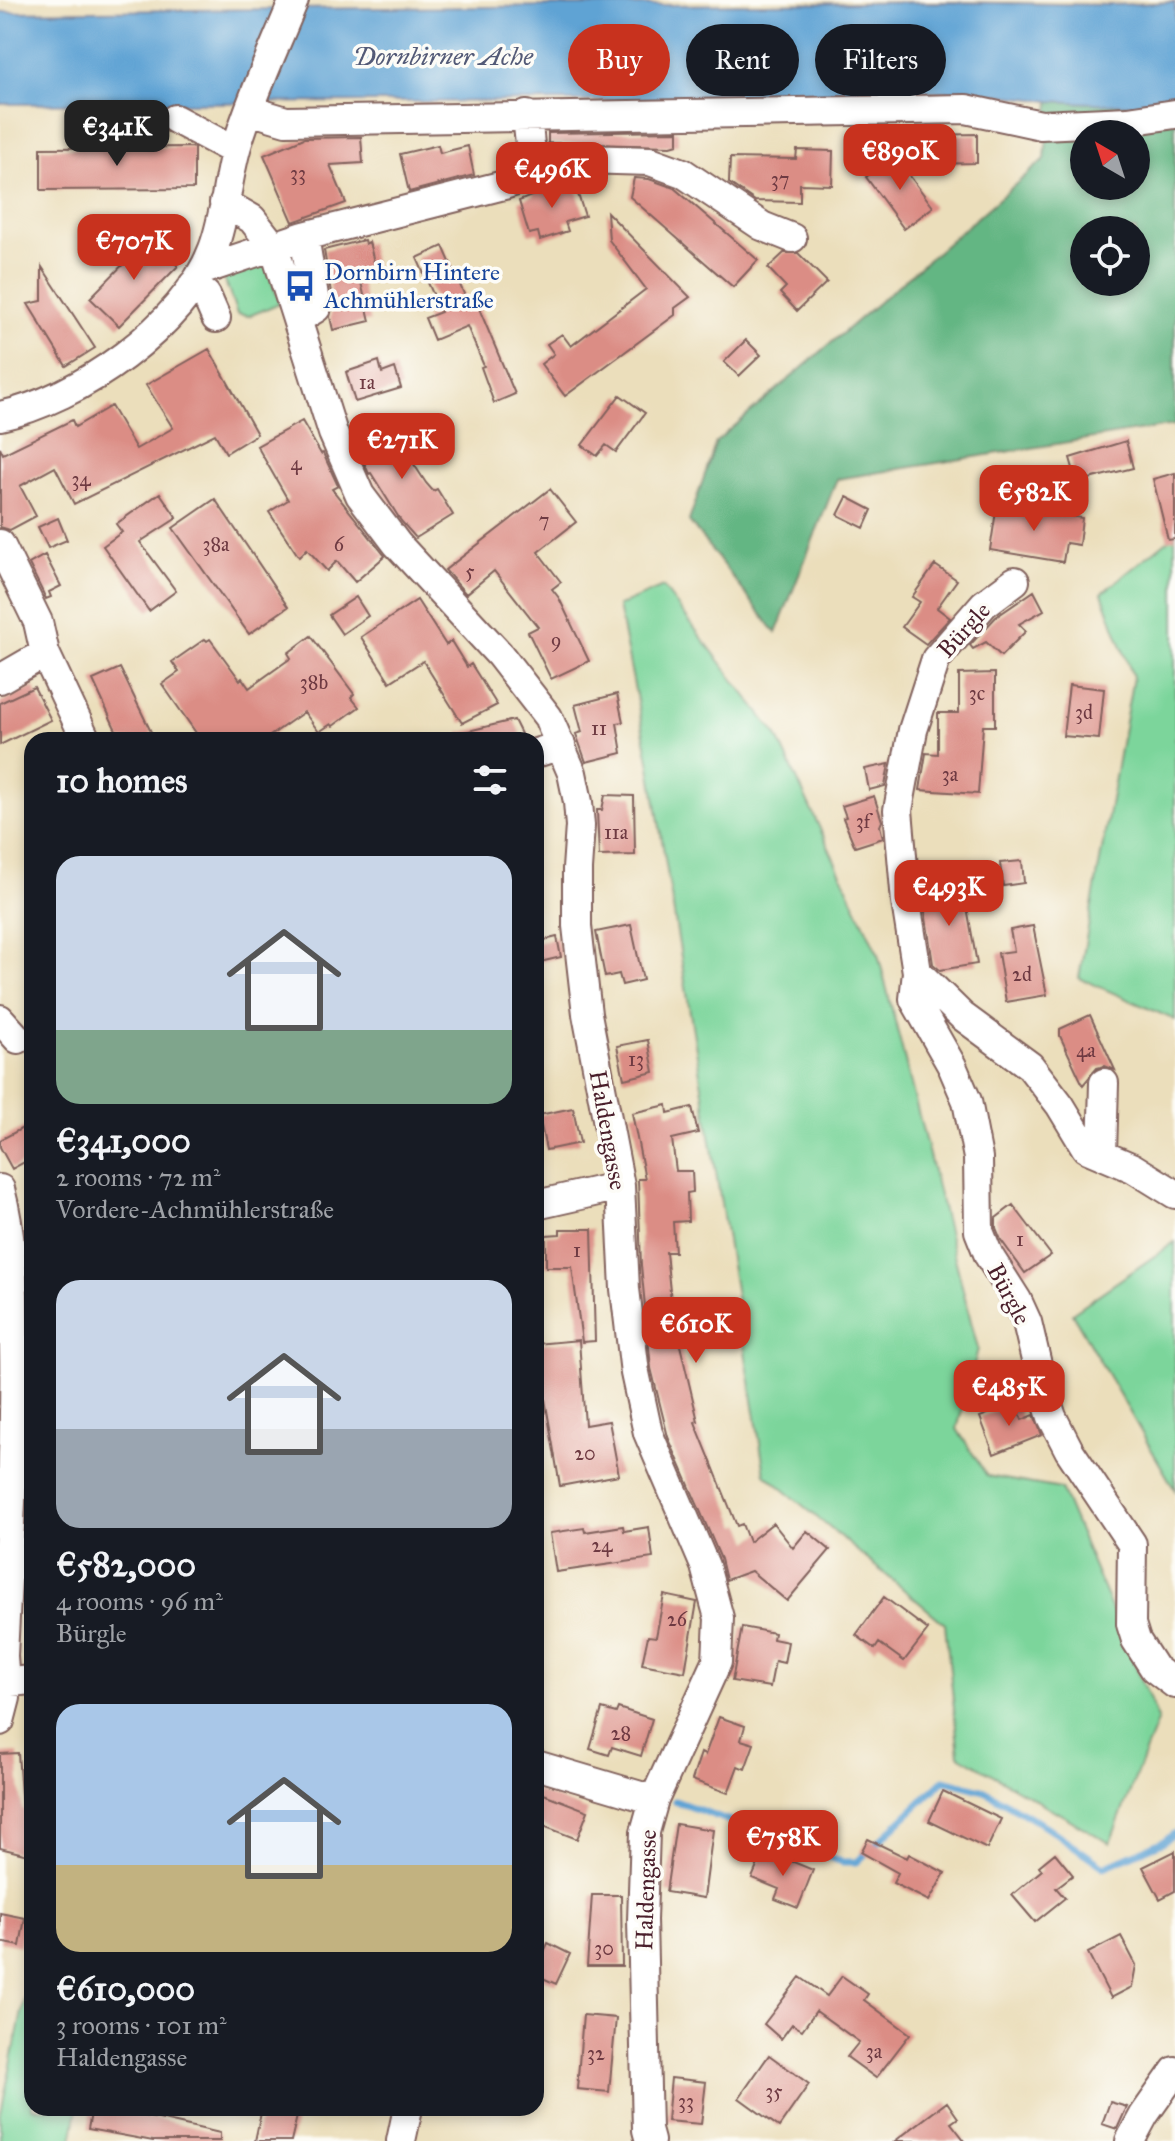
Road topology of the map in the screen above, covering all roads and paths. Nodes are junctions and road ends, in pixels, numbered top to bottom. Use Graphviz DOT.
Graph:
graph roads {
  1 [pos="294,0"];
  2 [pos="248,113"];
  3 [pos="1175,114"];
  4 [pos="527,115"];
  5 [pos="175,119"];
  6 [pos="235,151"];
  7 [pos="542,174"];
  8 [pos="224,203"];
  9 [pos="304,236"];
  10 [pos="792,238"];
  11 [pos="274,247"];
  12 [pos="198,278"];
  13 [pos="216,318"];
  14 [pos="298,319"];
  15 [pos="0,416"];
  16 [pos="0,544"];
  17 [pos="1015,581"];
  18 [pos="45,653"];
  19 [pos="0,679"];
  20 [pos="82,732"];
  21 [pos="549,749"];
  22 [pos="917,972"];
  23 [pos="1104,1083"];
  24 [pos="1102,1154"];
  25 [pos="620,1186"];
  26 [pos="0,1189"];
  27 [pos="1175,1194"];
  28 [pos="544,1203"];
  29 [pos="13,1681"];
  30 [pos="1175,1684"];
  31 [pos="0,1721"];
  32 [pos="544,1767"];
  33 [pos="654,1800"];
  34 [pos="1175,2071"];
  35 [pos="406,2116"];
  36 [pos="401,2141"];
  37 [pos="650,2141"];
  38 [pos="1130,2141"];
  1 -- 2 [label="street"];
  2 -- 4 [label="street"];
  2 -- 6 [label="street"];
  3 -- 4 [label="street"];
  4 -- 7 [label="street"];
  5 -- 6 [label="street"];
  6 -- 8 [label="street"];
  7 -- 9 [label="street"];
  7 -- 10 [label="street"];
  8 -- 11 [label="street, Haldengasse"];
  8 -- 12 [label="street"];
  9 -- 11 [label="street"];
  9 -- 14 [label="street"];
  11 -- 12 [label="street"];
  11 -- 14 [label="street, Haldengasse"];
  12 -- 13 [label="street"];
  12 -- 15 [label="street"];
  14 -- 21 [label="street, Haldengasse"];
  16 -- 18 [label="street"];
  17 -- 22 [label="street, Bürgle"];
  18 -- 19 [label="street"];
  18 -- 20 [label="street"];
  21 -- 25 [label="street, Haldengasse"];
  22 -- 24 [label="street"];
  22 -- 30 [label="street, Bürgle"];
  23 -- 24 [label="street"];
  24 -- 27 [label="street"];
  25 -- 28 [label="street"];
  25 -- 33 [label="street, Haldengasse"];
  26 -- 29 [label="street"];
  29 -- 31 [label="street"];
  32 -- 33 [label="street"];
  33 -- 37 [label="street, Haldengasse"];
  34 -- 38 [label="street"];
  35 -- 36 [label="street"];
}
